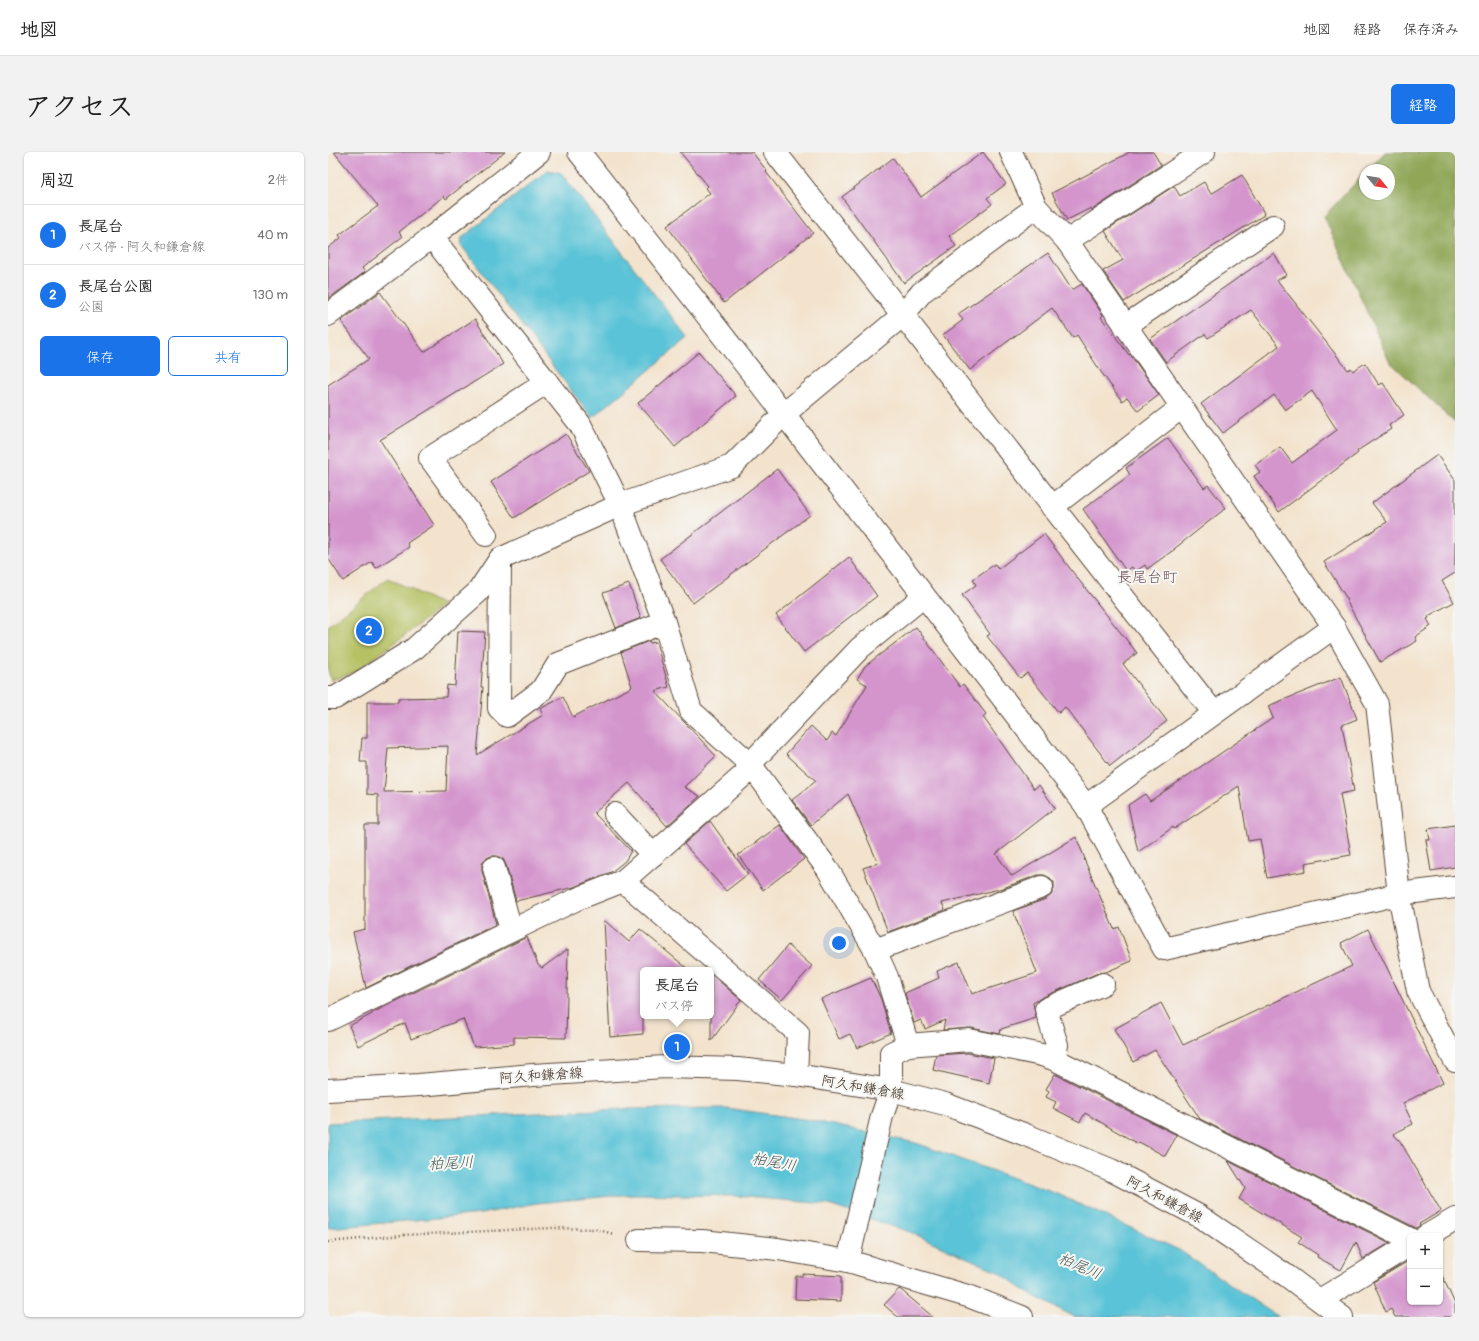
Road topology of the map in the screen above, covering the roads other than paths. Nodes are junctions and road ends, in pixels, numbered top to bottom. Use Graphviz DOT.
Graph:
graph roads {
  1 [pos="539,152"];
  2 [pos="579,152"];
  3 [pos="775,152"];
  4 [pos="1011,152"];
  5 [pos="1204,152"];
  6 [pos="1036,207"];
  7 [pos="1272,226"];
  8 [pos="432,237"];
  9 [pos="1067,241"];
  10 [pos="328,315"];
  11 [pos="903,315"];
  12 [pos="1125,326"];
  13 [pos="547,382"];
  14 [pos="1182,407"];
  15 [pos="784,414"];
  16 [pos="620,505"];
  17 [pos="1052,507"];
  18 [pos="486,535"];
  19 [pos="500,559"];
  20 [pos="924,596"];
  21 [pos="664,622"];
  22 [pos="1334,627"];
  23 [pos="328,698"];
  24 [pos="1214,713"];
  25 [pos="750,764"];
  26 [pos="1086,806"];
  27 [pos="616,814"];
  28 [pos="653,855"];
  29 [pos="494,868"];
  30 [pos="623,881"];
  31 [pos="1042,887"];
  32 [pos="1455,887"];
  33 [pos="1399,894"];
  34 [pos="511,930"];
  35 [pos="875,950"];
  36 [pos="1103,984"];
  37 [pos="328,1020"];
  38 [pos="908,1046"];
  39 [pos="1054,1059"];
  40 [pos="1455,1061"];
  41 [pos="796,1075"];
  42 [pos="328,1090"];
  43 [pos="891,1090"];
  44 [pos="1455,1220"];
  45 [pos="1431,1233"];
  46 [pos="1407,1237"];
  47 [pos="639,1240"];
  48 [pos="1407,1247"];
  49 [pos="849,1257"];
  50 [pos="1320,1300"];
  51 [pos="1022,1317"];
  52 [pos="1342,1317"];
  1 -- 8 [label="street"];
  2 -- 15 [label="street"];
  3 -- 11 [label="street"];
  4 -- 6 [label="street"];
  5 -- 9 [label="street"];
  6 -- 9 [label="street"];
  6 -- 11 [label="street"];
  7 -- 12 [label="street"];
  8 -- 10 [label="street"];
  8 -- 13 [label="street"];
  9 -- 12 [label="street"];
  11 -- 15 [label="street"];
  11 -- 17 [label="street"];
  12 -- 14 [label="street"];
  13 -- 16 [label="street"];
  13 -- 18 [label="street"];
  14 -- 17 [label="street"];
  14 -- 22 [label="street"];
  15 -- 16 [label="street"];
  15 -- 20 [label="street"];
  16 -- 19 [label="street"];
  16 -- 21 [label="street"];
  17 -- 24 [label="street"];
  19 -- 21 [label="street"];
  19 -- 23 [label="street"];
  20 -- 25 [label="street"];
  20 -- 26 [label="street"];
  21 -- 25 [label="street"];
  22 -- 24 [label="street"];
  22 -- 33 [label="street"];
  24 -- 26 [label="street"];
  25 -- 28 [label="street"];
  25 -- 35 [label="street"];
  26 -- 33 [label="street"];
  27 -- 28 [label="street"];
  28 -- 30 [label="street"];
  29 -- 34 [label="street"];
  30 -- 34 [label="street"];
  30 -- 41 [label="street"];
  31 -- 35 [label="street"];
  32 -- 33 [label="street"];
  33 -- 40 [label="street"];
  34 -- 37 [label="street"];
  35 -- 38 [label="street"];
  36 -- 39 [label="street"];
  38 -- 39 [label="street"];
  38 -- 43 [label="street"];
  39 -- 46 [label="street"];
  41 -- 42 [label="street, 阿久和鎌倉線"];
  41 -- 43 [label="street, 阿久和鎌倉線"];
  43 -- 49 [label="street"];
  43 -- 50 [label="street, 阿久和鎌倉線"];
  44 -- 45 [label="street"];
  47 -- 49 [label="street"];
  48 -- 50 [label="street"];
  49 -- 51 [label="street"];
  50 -- 52 [label="street, 阿久和鎌倉線"];
}
